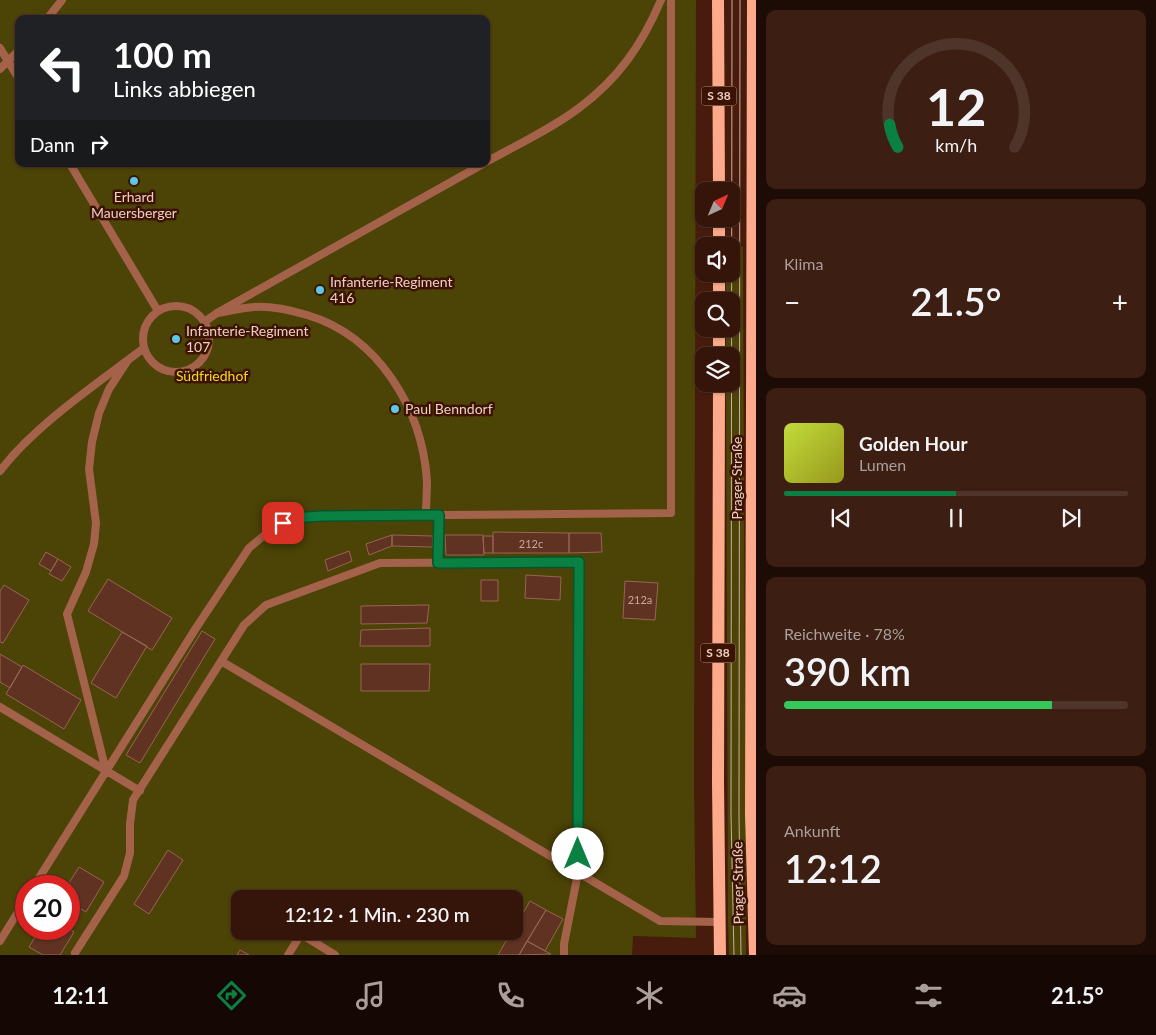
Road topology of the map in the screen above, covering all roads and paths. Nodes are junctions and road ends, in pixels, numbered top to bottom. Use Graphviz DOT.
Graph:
graph roads {
  1 [pos="62,0"];
  2 [pos="661,0"];
  3 [pos="671,0"];
  4 [pos="718,0"];
  5 [pos="753,0"];
  6 [pos="51,15"];
  7 [pos="0,48"];
  8 [pos="15,54"];
  9 [pos="8,61"];
  10 [pos="0,69"];
  11 [pos="15,72"];
  12 [pos="490,160"];
  13 [pos="72,167"];
  14 [pos="478,167"];
  15 [pos="719,182"];
  16 [pos="158,311"];
  17 [pos="216,313"];
  18 [pos="204,322"];
  19 [pos="144,348"];
  20 [pos="128,360"];
  21 [pos="719,392"];
  22 [pos="0,471"];
  23 [pos="426,515"];
  24 [pos="439,515"];
  25 [pos="438,563"];
  26 [pos="221,661"];
  27 [pos="0,707"];
  28 [pos="106,770"];
  29 [pos="140,790"];
  30 [pos="578,874"];
  31 [pos="41,875"];
  32 [pos="15,917"];
  33 [pos="719,922"];
  34 [pos="0,941"];
  35 [pos="75,953"];
  36 [pos="288,955"];
  37 [pos="335,955"];
  38 [pos="564,955"];
  39 [pos="720,955"];
  40 [pos="755,955"];
  1 -- 6 [label="lane"];
  2 -- 12 [label="lane"];
  3 -- 24 [label="lane"];
  4 -- 15 [label="main road, S 38"];
  5 -- 40 [label="main road, Prager Straße / S 38"];
  7 -- 9 [label="lane"];
  8 -- 9 [label="lane"];
  9 -- 10 [label="lane"];
  9 -- 11 [label="lane"];
  13 -- 16 [label="lane"];
  14 -- 17 [label="lane"];
  16 -- 18 [label="lane"];
  16 -- 19 [label="lane"];
  17 -- 18 [label="lane"];
  17 -- 23 [label="lane"];
  18 -- 19 [label="lane"];
  19 -- 20 [label="lane"];
  20 -- 22 [label="lane"];
  20 -- 28 [label="lane"];
  21 -- 33 [label="main road, Prager Straße / S 38"];
  23 -- 24 [label="lane"];
  23 -- 28 [label="lane"];
  24 -- 25 [label="lane"];
  25 -- 26 [label="lane"];
  25 -- 30 [label="lane"];
  26 -- 29 [label="lane"];
  26 -- 30 [label="lane"];
  27 -- 28 [label="lane"];
  28 -- 29 [label="lane"];
  28 -- 31 [label="lane"];
  29 -- 35 [label="lane"];
  30 -- 33 [label="lane"];
  30 -- 38 [label="lane"];
  32 -- 34 [label="lane"];
  33 -- 39 [label="main road, Prager Straße / S 38"];
  36 -- 37 [label="lane"];
}
